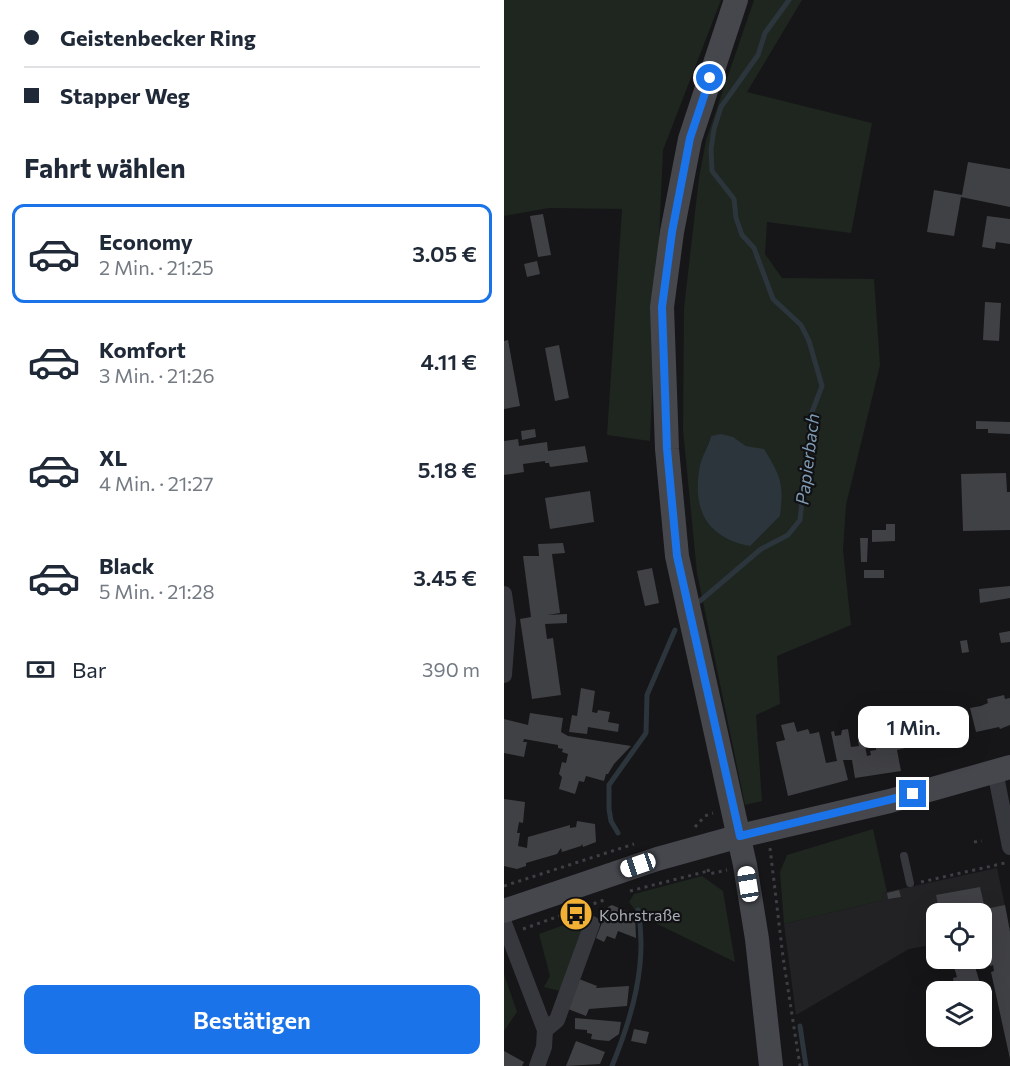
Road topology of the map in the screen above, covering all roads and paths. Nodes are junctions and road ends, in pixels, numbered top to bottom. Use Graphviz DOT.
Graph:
graph roads {
  1 [pos="736,0"];
  2 [pos="504,594"];
  3 [pos="506,621"];
  4 [pos="504,675"];
  5 [pos="1003,769"];
  6 [pos="696,827"];
  7 [pos="684,830"];
  8 [pos="740,836"];
  9 [pos="982,841"];
  10 [pos="974,842"];
  11 [pos="639,843"];
  12 [pos="1010,847"];
  13 [pos="771,850"];
  14 [pos="904,856"];
  15 [pos="1010,862"];
  16 [pos="708,871"];
  17 [pos="910,884"];
  18 [pos="504,886"];
  19 [pos="622,893"];
  20 [pos="613,897"];
  21 [pos="505,922"];
  22 [pos="591,924"];
  23 [pos="545,1030"];
  24 [pos="537,1066"];
  25 [pos="771,1066"];
  26 [pos="800,1066"];
  1 -- 8 [label="main road"];
  2 -- 3 [label="street"];
  3 -- 4 [label="street"];
  5 -- 8 [label="main road"];
  5 -- 12 [label="street"];
  6 -- 7 [label="path"];
  8 -- 21 [label="main road"];
  8 -- 25 [label="main road"];
  9 -- 10 [label="path"];
  11 -- 18 [label="path"];
  13 -- 26 [label="path"];
  14 -- 17 [label="lane"];
  15 -- 17 [label="path"];
  16 -- 19 [label="path"];
  20 -- 21 [label="path"];
  21 -- 23 [label="street"];
  22 -- 23 [label="street"];
  23 -- 24 [label="street"];
}
